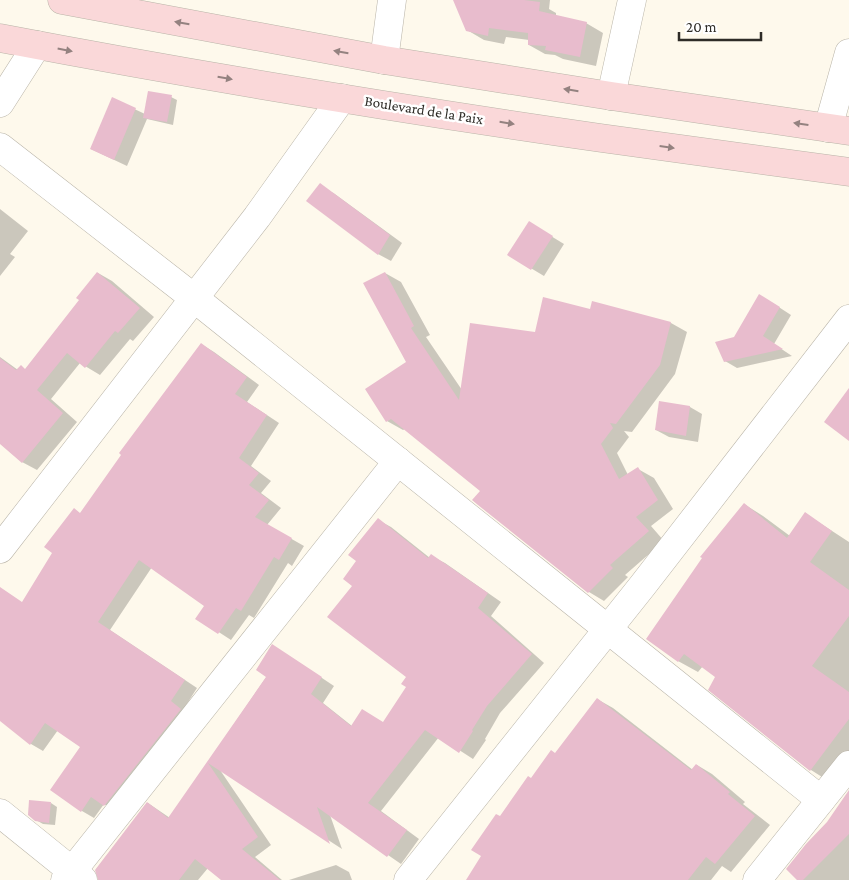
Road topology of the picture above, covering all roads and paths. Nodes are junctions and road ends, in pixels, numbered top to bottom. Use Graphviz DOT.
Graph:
graph roads {
  1 [pos="62,0"];
  2 [pos="392,0"];
  3 [pos="632,0"];
  4 [pos="0,38"];
  5 [pos="37,45"];
  6 [pos="849,53"];
  7 [pos="384,60"];
  8 [pos="611,96"];
  9 [pos="342,98"];
  10 [pos="0,103"];
  11 [pos="839,130"];
  12 [pos="0,147"];
  13 [pos="849,172"];
  14 [pos="194,298"];
  15 [pos="849,319"];
  16 [pos="398,461"];
  17 [pos="0,549"];
  18 [pos="608,630"];
  19 [pos="849,764"];
  20 [pos="821,800"];
  21 [pos="0,813"];
  22 [pos="73,877"];
  23 [pos="408,880"];
  24 [pos="757,880"];
  7 -- 1 [label="main road, one-way"];
  2 -- 7 [label="street"];
  3 -- 8 [label="street"];
  4 -- 5 [label="main road, Boulevard de la Paix"];
  5 -- 9 [label="main road, Boulevard de la Paix, one-way"];
  5 -- 10 [label="street"];
  6 -- 11 [label="street"];
  8 -- 7 [label="main road, one-way"];
  11 -- 8 [label="main road, one-way"];
  9 -- 13 [label="main road, Boulevard de la Paix, one-way"];
  9 -- 14 [label="street"];
  12 -- 14 [label="street"];
  14 -- 16 [label="street"];
  14 -- 17 [label="street"];
  15 -- 18 [label="street"];
  16 -- 18 [label="street"];
  16 -- 22 [label="street"];
  18 -- 20 [label="street"];
  18 -- 23 [label="street"];
  19 -- 20 [label="street"];
  20 -- 24 [label="street"];
  21 -- 22 [label="street"];
}
